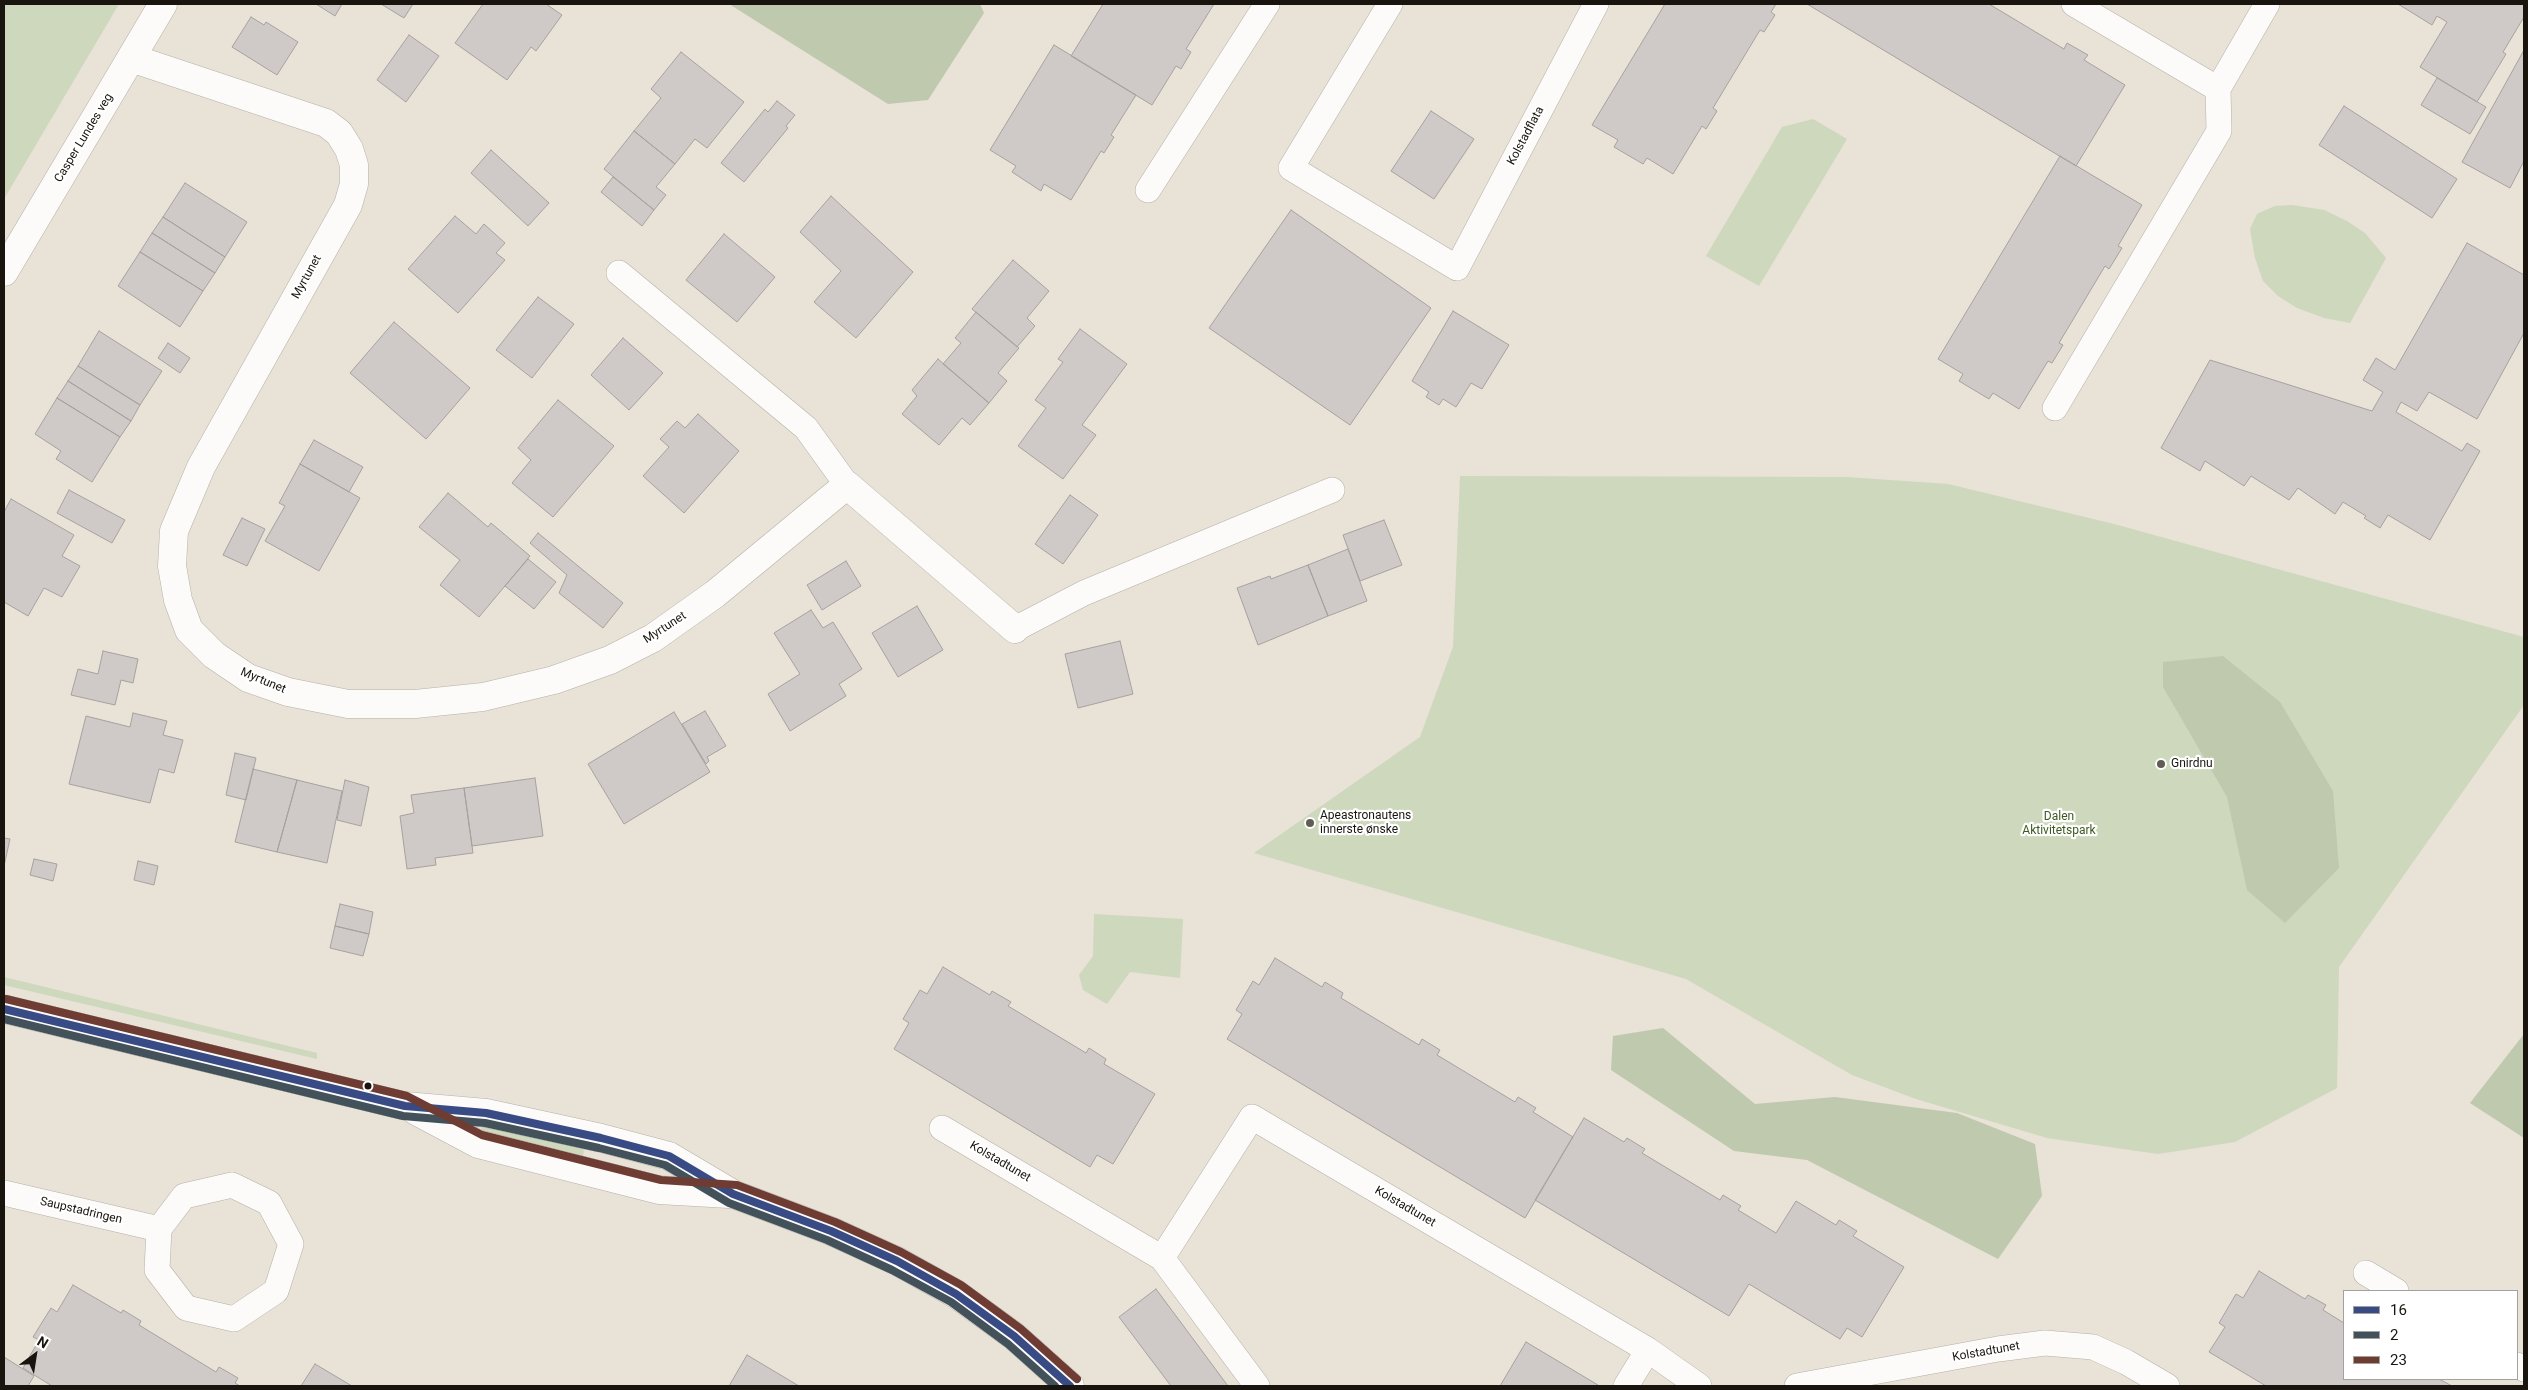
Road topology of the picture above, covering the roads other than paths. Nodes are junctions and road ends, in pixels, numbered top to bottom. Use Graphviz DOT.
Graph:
graph roads {
  1 [pos="163,4"];
  2 [pos="1267,4"];
  3 [pos="1390,4"];
  4 [pos="1596,4"];
  5 [pos="2074,4"];
  6 [pos="2267,4"];
  7 [pos="132,58"];
  8 [pos="2218,89"];
  9 [pos="1148,190"];
  10 [pos="4,272"];
  11 [pos="619,273"];
  12 [pos="2055,408"];
  13 [pos="847,485"];
  14 [pos="1332,490"];
  15 [pos="1015,629"];
  16 [pos="4,1009"];
  17 [pos="405,1106"];
  18 [pos="942,1128"];
  19 [pos="4,1193"];
  20 [pos="733,1194"];
  21 [pos="159,1230"];
  22 [pos="1162,1258"];
  23 [pos="2366,1273"];
  24 [pos="2394,1290"];
  25 [pos="1648,1350"];
  26 [pos="1070,1386"];
  27 [pos="1257,1386"];
  28 [pos="1626,1386"];
  29 [pos="1699,1386"];
  30 [pos="1797,1386"];
  31 [pos="2167,1386"];
  1 -- 7 [label="street, Casper Lundes veg"];
  2 -- 9 [label="lane"];
  3 -- 4 [label="lane, Kolstadflata"];
  5 -- 8 [label="lane"];
  6 -- 8 [label="lane"];
  7 -- 10 [label="street, Casper Lundes veg"];
  7 -- 13 [label="street, Myrtunet"];
  8 -- 12 [label="lane"];
  11 -- 13 [label="lane"];
  13 -- 15 [label="street"];
  14 -- 15 [label="lane"];
  16 -- 17 [label="street"];
  17 -- 20 [label="street"];
  17 -- 20 [label="street"];
  18 -- 22 [label="lane, Kolstadtunet"];
  19 -- 21 [label="lane, Saupstadringen"];
  20 -- 26 [label="street"];
  21 -- 21 [label="lane"];
  22 -- 25 [label="lane, Kolstadtunet"];
  22 -- 27 [label="lane, Kolstadtunet"];
  23 -- 24 [label="lane"];
  25 -- 28 [label="lane"];
  25 -- 29 [label="lane, Kolstadtunet"];
  30 -- 31 [label="lane, Kolstadtunet"];
}
